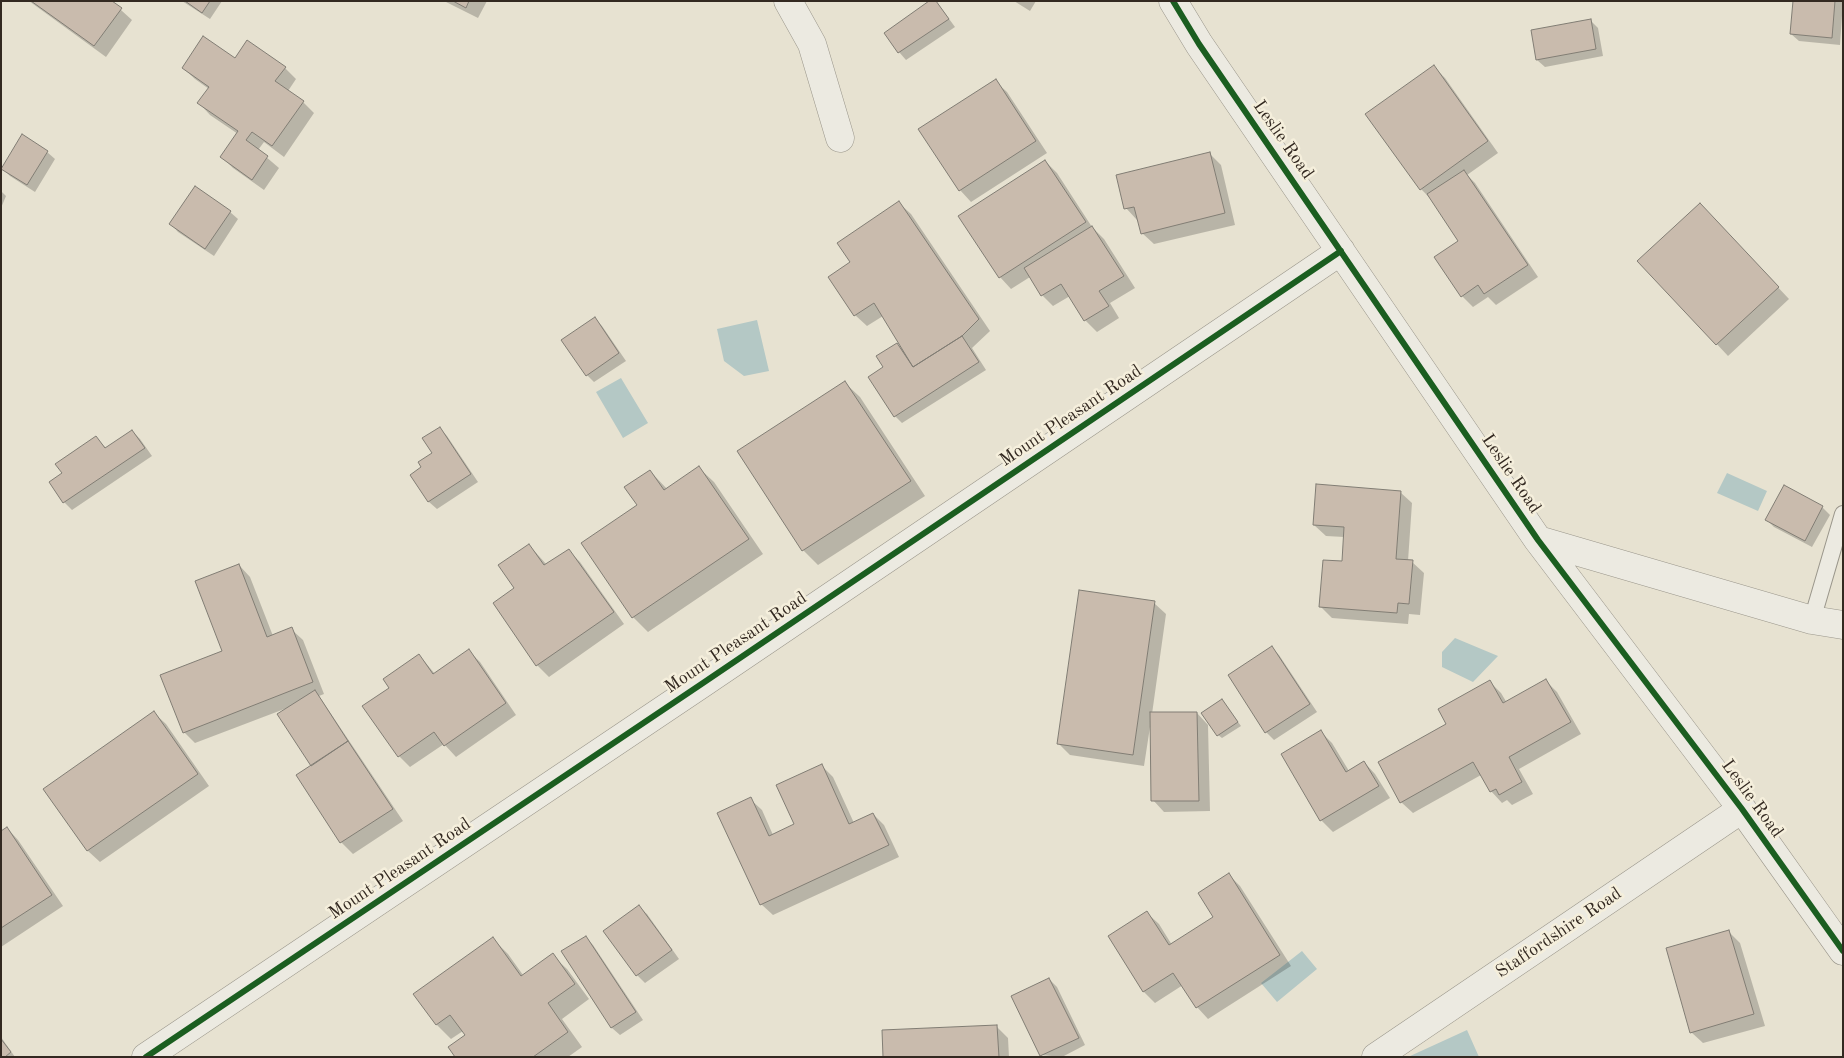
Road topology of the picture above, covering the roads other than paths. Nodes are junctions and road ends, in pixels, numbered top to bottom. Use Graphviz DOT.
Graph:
graph roads {
  1 [pos="788,1"];
  2 [pos="1173,1"];
  3 [pos="840,138"];
  4 [pos="1341,251"];
  5 [pos="1843,514"];
  6 [pos="1538,540"];
  7 [pos="1812,620"];
  8 [pos="1843,626"];
  9 [pos="1742,809"];
  10 [pos="1843,951"];
  11 [pos="146,1057"];
  12 [pos="1376,1057"];
  1 -- 3 [label="street"];
  2 -- 4 [label="street, Leslie Road"];
  4 -- 6 [label="street, Leslie Road"];
  4 -- 11 [label="street, Mount Pleasant Road"];
  5 -- 7 [label="lane"];
  6 -- 7 [label="street"];
  6 -- 9 [label="street, Leslie Road"];
  7 -- 8 [label="street"];
  9 -- 10 [label="street, Leslie Road"];
  9 -- 12 [label="street, Staffordshire Road"];
}
